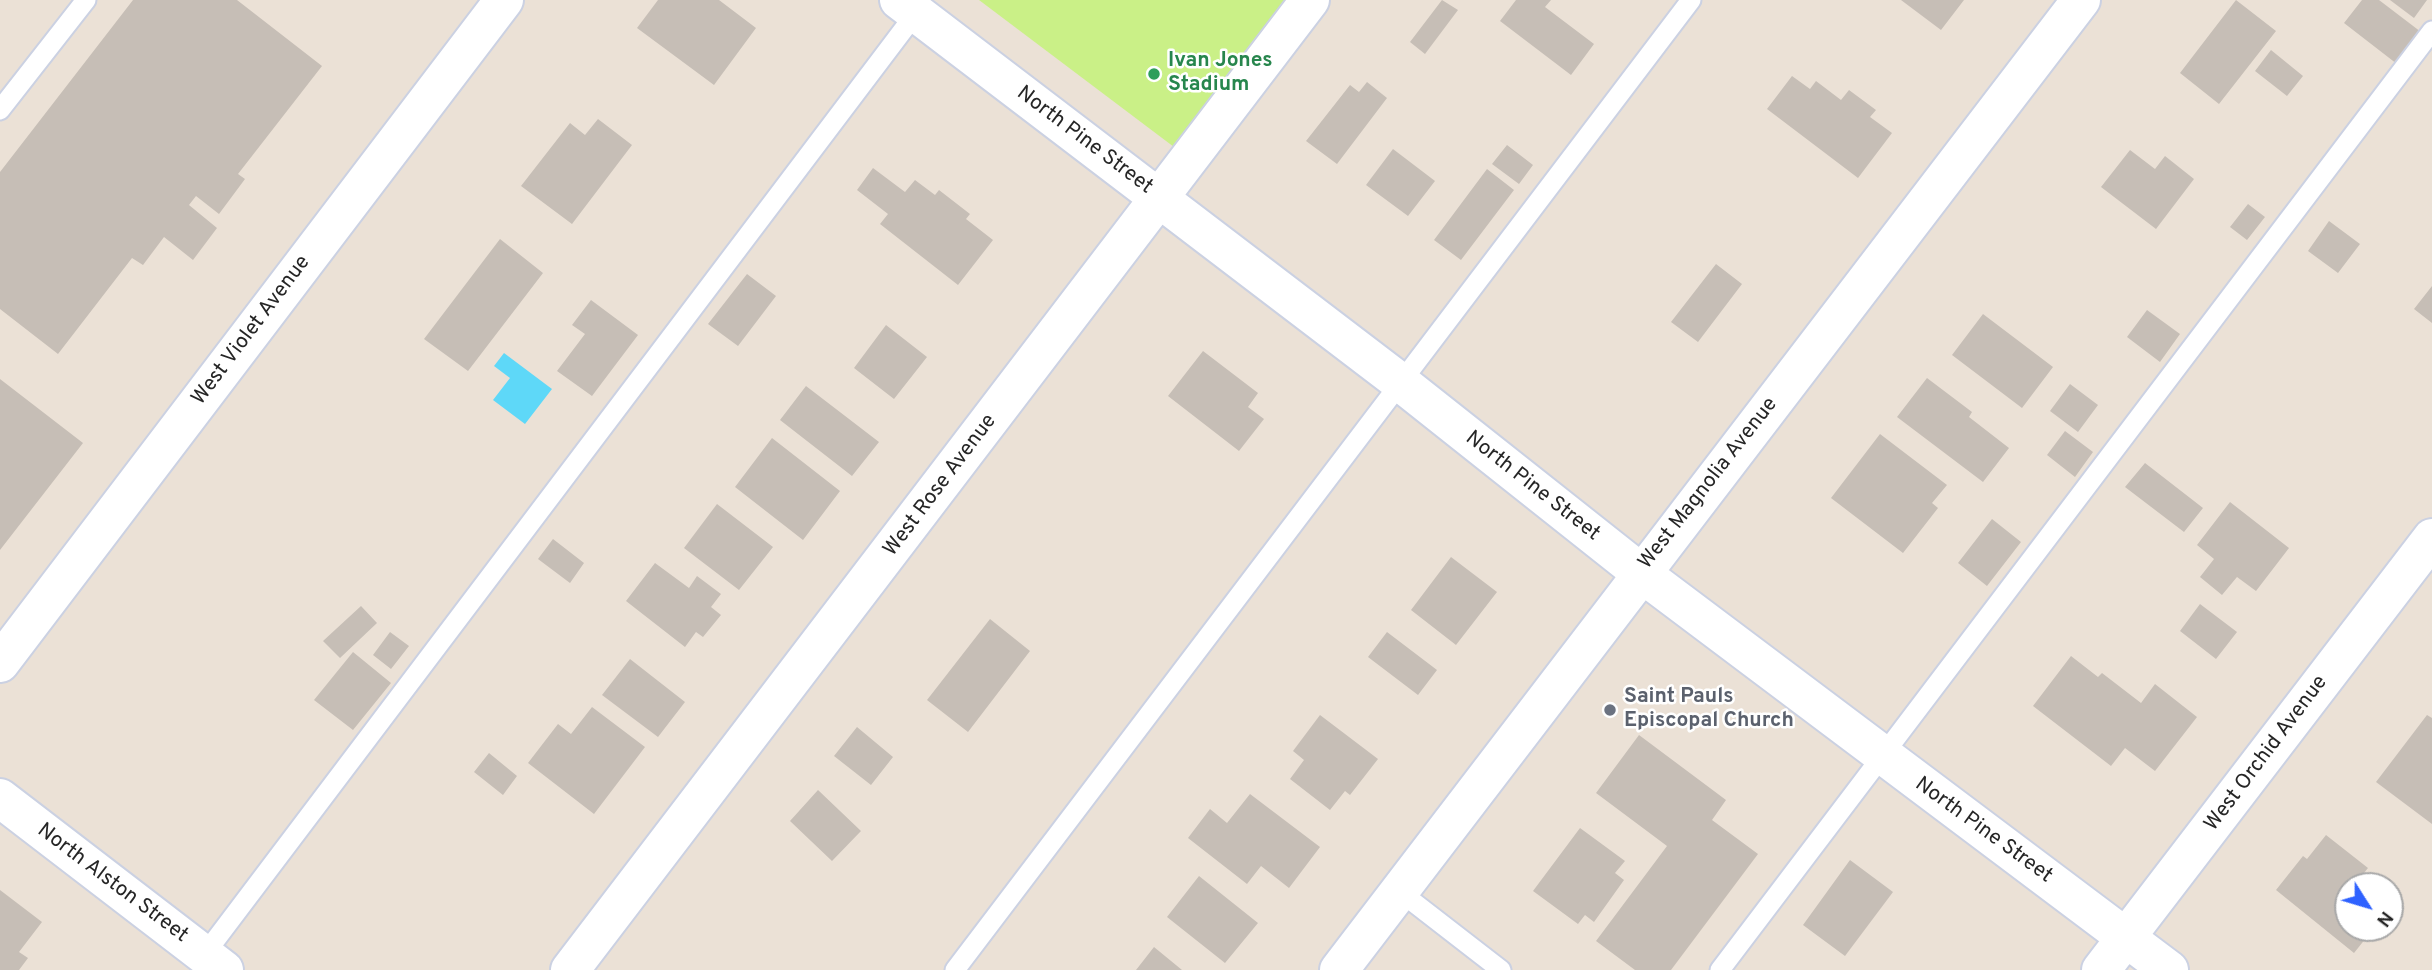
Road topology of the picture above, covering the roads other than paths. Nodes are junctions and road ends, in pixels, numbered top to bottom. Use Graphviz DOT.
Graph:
graph roads {
  1 [pos="86,0"];
  2 [pos="504,0"];
  3 [pos="1310,0"];
  4 [pos="1691,0"];
  5 [pos="2081,0"];
  6 [pos="907,6"];
  7 [pos="2432,31"];
  8 [pos="0,110"];
  9 [pos="1160,199"];
  10 [pos="1400,382"];
  11 [pos="2432,538"];
  12 [pos="1641,573"];
  13 [pos="0,663"];
  14 [pos="1881,756"];
  15 [pos="0,799"];
  16 [pos="1399,891"];
  17 [pos="2126,937"];
  18 [pos="214,962"];
  19 [pos="570,970"];
  20 [pos="954,970"];
  21 [pos="1339,970"];
  22 [pos="1501,970"];
  23 [pos="1720,970"];
  24 [pos="2101,970"];
  25 [pos="2169,970"];
  1 -- 8 [label="lane"];
  2 -- 13 [label="street, West Violet Avenue"];
  3 -- 9 [label="street, West Rose Avenue"];
  4 -- 10 [label="lane"];
  5 -- 12 [label="street, West Magnolia Avenue"];
  6 -- 9 [label="street, North Pine Street"];
  6 -- 18 [label="lane"];
  7 -- 14 [label="lane"];
  9 -- 10 [label="street, North Pine Street"];
  9 -- 19 [label="street, West Rose Avenue"];
  10 -- 12 [label="street, North Pine Street"];
  10 -- 20 [label="lane"];
  11 -- 17 [label="street, West Orchid Avenue"];
  12 -- 14 [label="street, North Pine Street"];
  12 -- 16 [label="street, West Magnolia Avenue"];
  14 -- 17 [label="street, North Pine Street"];
  14 -- 23 [label="lane"];
  15 -- 18 [label="street, North Alston Street"];
  16 -- 21 [label="street, West Magnolia Avenue"];
  16 -- 22 [label="lane"];
  17 -- 24 [label="street, West Orchid Avenue"];
  17 -- 25 [label="street, North Pine Street"];
}
